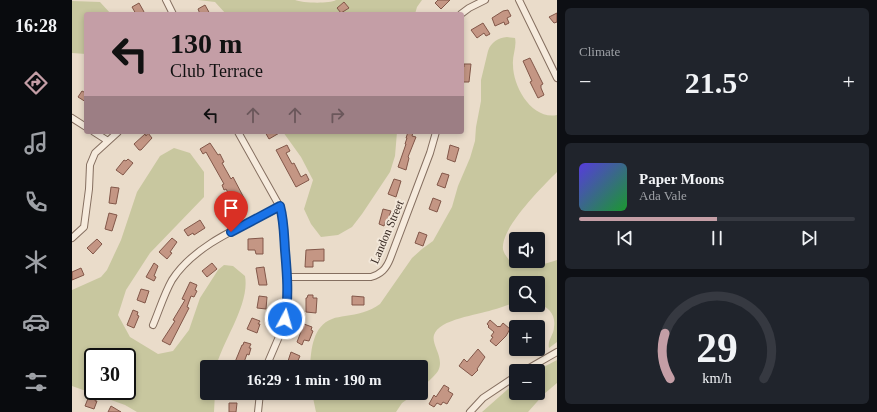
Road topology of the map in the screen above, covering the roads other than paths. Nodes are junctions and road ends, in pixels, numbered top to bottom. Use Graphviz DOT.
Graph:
graph roads {
  1 [pos="166,0"];
  2 [pos="485,0"];
  3 [pos="519,0"];
  4 [pos="173,12"];
  5 [pos="464,12"];
  6 [pos="557,78"];
  7 [pos="72,118"];
  8 [pos="84,126"];
  9 [pos="97,134"];
  10 [pos="116,134"];
  11 [pos="239,134"];
  12 [pos="435,134"];
  13 [pos="108,141"];
  14 [pos="280,206"];
  15 [pos="72,238"];
  16 [pos="287,277"];
  17 [pos="153,325"];
  18 [pos="557,352"];
  19 [pos="269,360"];
  20 [pos="536,364"];
  21 [pos="509,381"];
  22 [pos="259,400"];
  23 [pos="258,412"];
  24 [pos="470,412"];
  1 -- 4 [label="street"];
  2 -- 5 [label="street"];
  3 -- 6 [label="street"];
  7 -- 8 [label="street"];
  9 -- 13 [label="street"];
  10 -- 13 [label="street"];
  11 -- 14 [label="street"];
  12 -- 16 [label="street, Landon Street"];
  13 -- 15 [label="street"];
  14 -- 16 [label="street"];
  14 -- 17 [label="street"];
  16 -- 19 [label="street"];
  18 -- 20 [label="street"];
  21 -- 24 [label="street"];
  22 -- 23 [label="street"];
}
